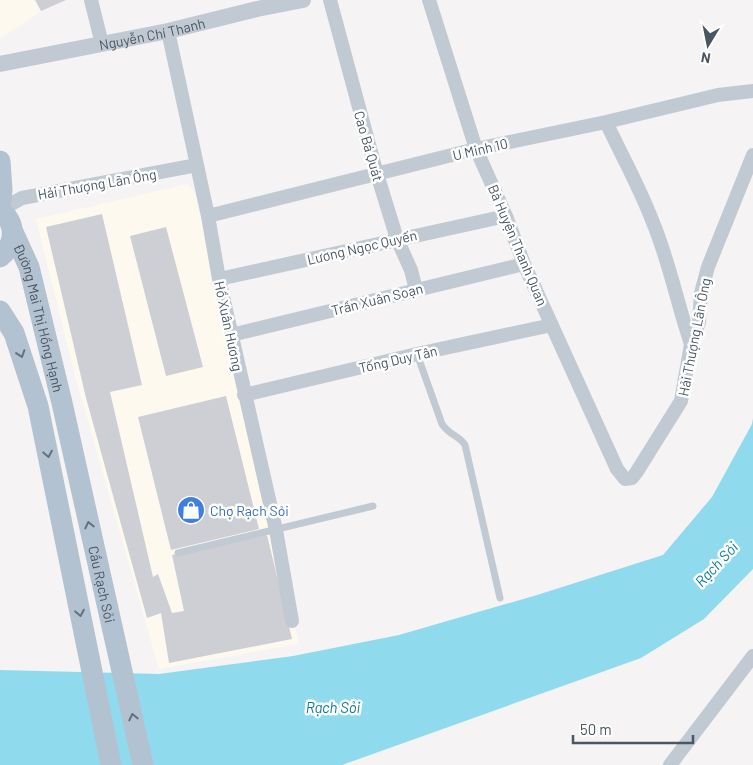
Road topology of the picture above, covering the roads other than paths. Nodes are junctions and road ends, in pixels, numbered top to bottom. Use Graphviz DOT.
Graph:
graph roads {
  1 [pos="91,0"];
  2 [pos="302,0"];
  3 [pos="330,0"];
  4 [pos="429,0"];
  5 [pos="255,4"];
  6 [pos="168,31"];
  7 [pos="102,44"];
  8 [pos="0,64"];
  9 [pos="753,91"];
  10 [pos="606,122"];
  11 [pos="476,149"];
  12 [pos="753,155"];
  13 [pos="0,161"];
  14 [pos="196,165"];
  15 [pos="377,174"];
  16 [pos="0,210"];
  17 [pos="208,216"];
  18 [pos="506,216"];
  19 [pos="13,232"];
  20 [pos="398,239"];
  21 [pos="0,257"];
  22 [pos="524,264"];
  23 [pos="219,279"];
  24 [pos="416,290"];
  25 [pos="0,310"];
  26 [pos="552,325"];
  27 [pos="231,335"];
  28 [pos="691,344"];
  29 [pos="417,354"];
  30 [pos="244,395"];
  31 [pos="62,403"];
  32 [pos="38,406"];
  33 [pos="628,480"];
  34 [pos="373,506"];
  35 [pos="276,530"];
  36 [pos="178,553"];
  37 [pos="500,598"];
  38 [pos="292,621"];
  39 [pos="752,659"];
  40 [pos="111,765"];
  41 [pos="143,765"];
  42 [pos="670,765"];
  1 -- 7 [label="street"];
  2 -- 5 [label="street, Nguyễn Chí Thanh"];
  3 -- 15 [label="street, Cao Bá Quát"];
  4 -- 11 [label="street, Bà Huyện Thanh Quan"];
  5 -- 6 [label="street, Nguyễn Chí Thanh"];
  6 -- 7 [label="street, Nguyễn Chí Thanh"];
  6 -- 14 [label="street, Hồ Xuân Hương"];
  7 -- 8 [label="street, Nguyễn Chí Thanh"];
  9 -- 10 [label="street, U Minh 10"];
  10 -- 11 [label="street, U Minh 10"];
  10 -- 28 [label="street"];
  11 -- 15 [label="street, U Minh 10"];
  11 -- 18 [label="street, Bà Huyện Thanh Quan"];
  12 -- 28 [label="street, Hải Thượng Lãn Ông"];
  13 -- 16 [label="main road"];
  14 -- 16 [label="street, Hải Thượng Lãn Ông"];
  14 -- 17 [label="street, Hồ Xuân Hương"];
  15 -- 17 [label="street, U Minh 10"];
  15 -- 20 [label="street, Cao Bá Quát"];
  16 -- 19 [label="main road, Đường Mai Thị Hồng Hạnh"];
  17 -- 23 [label="street, Hồ Xuân Hương"];
  18 -- 20 [label="street, Lương Ngọc Quyến"];
  18 -- 22 [label="street, Bà Huyện Thanh Quan"];
  19 -- 21 [label="main road"];
  19 -- 31 [label="main road, Đường Mai Thị Hồng Hạnh"];
  20 -- 23 [label="street, Lương Ngọc Quyến"];
  20 -- 24 [label="street, Cao Bá Quát"];
  22 -- 24 [label="street, Trần Xuân Soạn"];
  22 -- 26 [label="street, Bà Huyện Thanh Quan"];
  23 -- 27 [label="street, Hồ Xuân Hương"];
  24 -- 27 [label="street, Trần Xuân Soạn"];
  25 -- 32 [label="main road, Đường Mai Thị Hồng Hạnh, one-way"];
  26 -- 29 [label="street, Tống Duy Tân"];
  26 -- 33 [label="street, Bà Huyện Thanh Quan"];
  27 -- 30 [label="street, Hồ Xuân Hương"];
  28 -- 33 [label="street, Hải Thượng Lãn Ông"];
  29 -- 30 [label="street, Tống Duy Tân"];
  29 -- 37 [label="lane"];
  30 -- 35 [label="street, Hồ Xuân Hương"];
  41 -- 31 [label="main road, Cầu Rạch Sỏi, one-way"];
  32 -- 40 [label="main road, Cầu Rạch Sỏi, one-way"];
  34 -- 35 [label="lane"];
  35 -- 36 [label="lane"];
  35 -- 38 [label="street, Hồ Xuân Hương"];
  39 -- 42 [label="street"];
}
